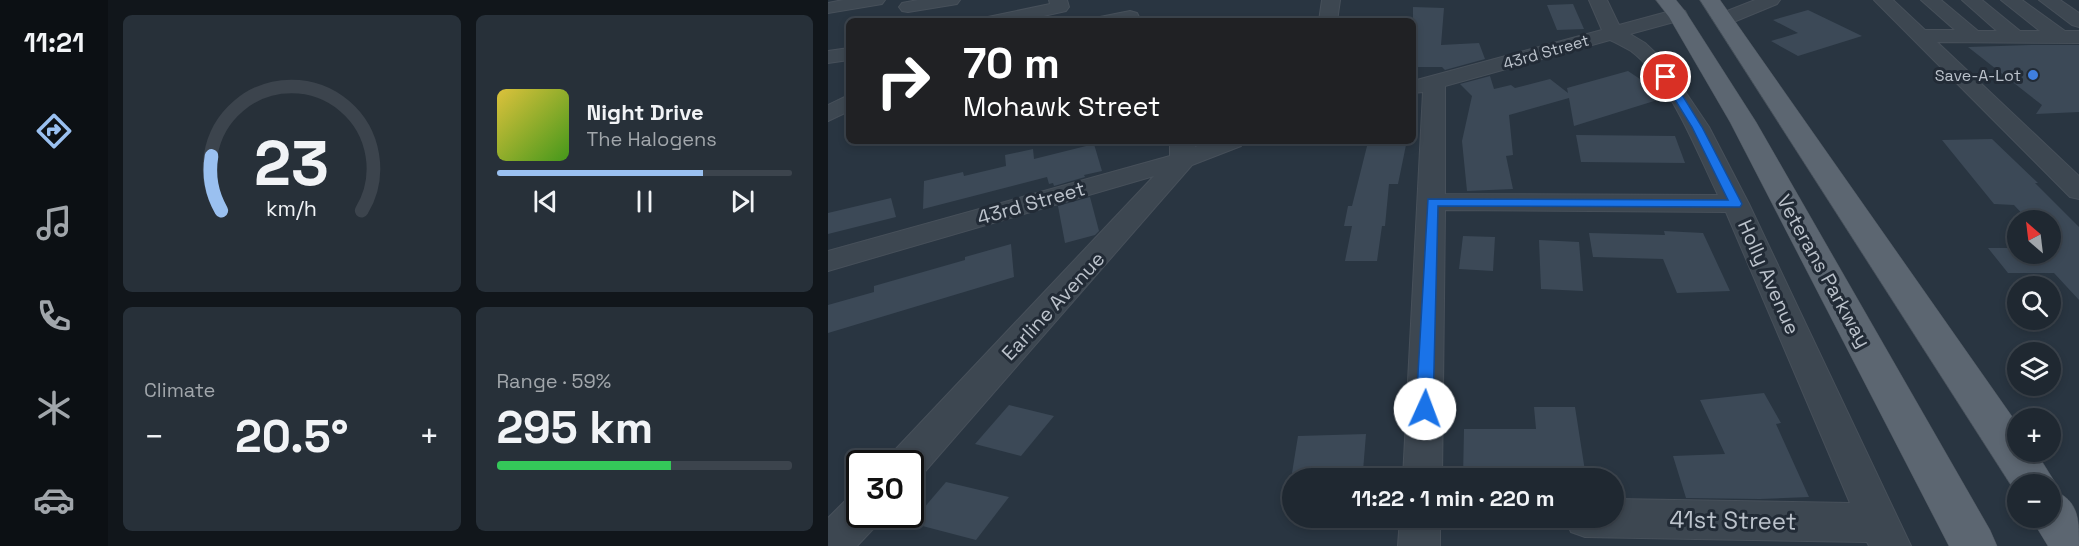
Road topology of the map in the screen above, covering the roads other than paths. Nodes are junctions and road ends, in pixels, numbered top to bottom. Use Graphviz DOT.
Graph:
graph roads {
  1 [pos="876,0"];
  2 [pos="992,0"];
  3 [pos="1058,0"];
  4 [pos="1331,0"];
  5 [pos="1598,0"];
  6 [pos="1882,0"];
  7 [pos="1930,0"];
  8 [pos="1971,0"];
  9 [pos="2010,0"];
  10 [pos="2048,0"];
  11 [pos="1766,1"];
  12 [pos="958,4"];
  13 [pos="1718,6"];
  14 [pos="828,8"];
  15 [pos="1672,8"];
  16 [pos="908,9"];
  17 [pos="995,18"];
  18 [pos="1005,18"];
  19 [pos="1328,18"];
  20 [pos="2079,21"];
  21 [pos="1613,33"];
  22 [pos="1920,36"];
  23 [pos="1973,36"];
  24 [pos="2016,36"];
  25 [pos="2070,37"];
  26 [pos="846,54"];
  27 [pos="828,57"];
  28 [pos="1423,85"];
  29 [pos="846,104"];
  30 [pos="828,114"];
  31 [pos="1217,144"];
  32 [pos="1183,151"];
  33 [pos="2079,190"];
  34 [pos="1432,202"];
  35 [pos="1736,204"];
  36 [pos="828,261"];
  37 [pos="919,450"];
  38 [pos="1422,468"];
  39 [pos="2027,474"];
  40 [pos="1624,520"];
  41 [pos="2061,526"];
  42 [pos="846,528"];
  43 [pos="1420,528"];
  44 [pos="1885,534"];
  45 [pos="829,546"];
  46 [pos="1419,546"];
  47 [pos="1974,546"];
  48 [pos="2075,546"];
  1 -- 14 [label="street"];
  2 -- 17 [label="street"];
  3 -- 18 [label="street"];
  4 -- 19 [label="street"];
  5 -- 21 [label="street"];
  6 -- 22 [label="street"];
  7 -- 23 [label="street"];
  8 -- 24 [label="street"];
  9 -- 25 [label="street"];
  10 -- 20 [label="street"];
  11 -- 13 [label="street"];
  12 -- 16 [label="street"];
  13 -- 39 [label="main road"];
  15 -- 21 [label="street, 43rd Street"];
  15 -- 47 [label="main road, Veterans Parkway"];
  21 -- 28 [label="street, 43rd Street"];
  21 -- 35 [label="street, Holly Avenue"];
  22 -- 23 [label="street"];
  22 -- 33 [label="street"];
  23 -- 24 [label="street"];
  24 -- 25 [label="street"];
  26 -- 27 [label="street"];
  28 -- 34 [label="street"];
  29 -- 30 [label="street"];
  31 -- 32 [label="street, 43rd Street"];
  32 -- 36 [label="street, 43rd Street"];
  32 -- 37 [label="street, Earline Avenue"];
  34 -- 35 [label="street"];
  34 -- 38 [label="street"];
  35 -- 44 [label="street, Holly Avenue"];
  40 -- 44 [label="street, 41st Street"];
  41 -- 48 [label="main road"];
  42 -- 45 [label="street"];
  43 -- 46 [label="street"];
}
